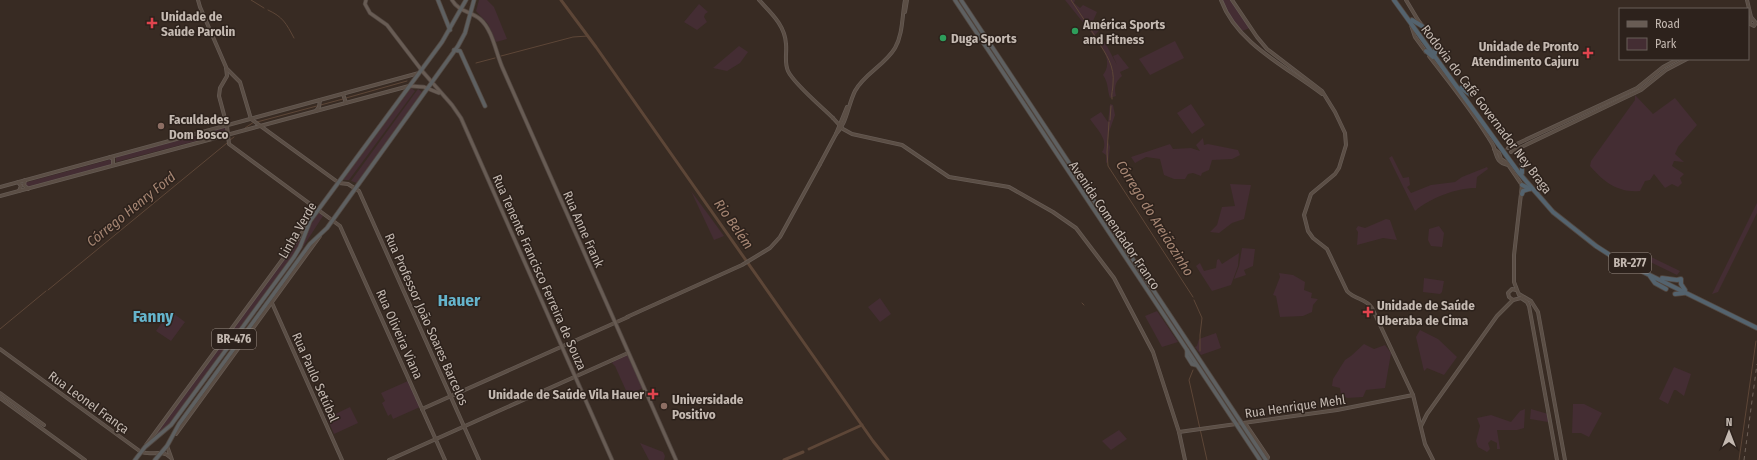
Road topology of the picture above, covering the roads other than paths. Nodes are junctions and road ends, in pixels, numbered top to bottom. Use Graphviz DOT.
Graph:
graph roads {
  1 [pos="198,0"];
  2 [pos="366,0"];
  3 [pos="438,0"];
  4 [pos="452,0"];
  5 [pos="466,0"];
  6 [pos="474,0"];
  7 [pos="759,0"];
  8 [pos="906,0"];
  9 [pos="955,0"];
  10 [pos="961,0"];
  11 [pos="1221,0"];
  12 [pos="1232,0"];
  13 [pos="1395,0"];
  14 [pos="1406,0"];
  15 [pos="1749,8"];
  16 [pos="461,9"];
  17 [pos="469,13"];
  18 [pos="1411,22"];
  19 [pos="1750,24"];
  20 [pos="1422,26"];
  21 [pos="450,31"];
  22 [pos="1434,43"];
  23 [pos="454,50"];
  24 [pos="1426,51"];
  25 [pos="1435,53"];
  26 [pos="1437,60"];
  27 [pos="1676,60"];
  28 [pos="1686,60"];
  29 [pos="226,67"];
  30 [pos="421,72"];
  31 [pos="1662,73"];
  32 [pos="233,74"];
  33 [pos="1654,74"];
  34 [pos="227,76"];
  35 [pos="431,82"];
  36 [pos="1016,84"];
  37 [pos="410,86"];
  38 [pos="1012,86"];
  39 [pos="402,88"];
  40 [pos="427,88"];
  41 [pos="1461,88"];
  42 [pos="405,94"];
  43 [pos="344,95"];
  44 [pos="1471,95"];
  45 [pos="444,96"];
  46 [pos="1324,96"];
  47 [pos="1620,98"];
  48 [pos="1615,100"];
  49 [pos="320,101"];
  50 [pos="346,102"];
  51 [pos="485,106"];
  52 [pos="316,110"];
  53 [pos="1580,115"];
  54 [pos="1582,118"];
  55 [pos="1576,119"];
  56 [pos="252,120"];
  57 [pos="259,125"];
  58 [pos="227,126"];
  59 [pos="841,126"];
  60 [pos="232,134"];
  61 [pos="228,135"];
  62 [pos="1536,135"];
  63 [pos="1531,138"];
  64 [pos="1538,139"];
  65 [pos="1533,141"];
  66 [pos="1058,148"];
  67 [pos="1494,148"];
  68 [pos="1508,148"];
  69 [pos="1054,149"];
  70 [pos="1511,152"];
  71 [pos="115,156"];
  72 [pos="1500,156"];
  73 [pos="110,157"];
  74 [pos="118,164"];
  75 [pos="1524,164"];
  76 [pos="1508,165"];
  77 [pos="113,166"];
  78 [pos="1522,173"];
  79 [pos="25,180"];
  80 [pos="17,182"];
  81 [pos="339,183"];
  82 [pos="1522,185"];
  83 [pos="0,187"];
  84 [pos="356,188"];
  85 [pos="28,189"];
  86 [pos="1530,189"];
  87 [pos="19,191"];
  88 [pos="1522,194"];
  89 [pos="1537,195"];
  90 [pos="0,196"];
  91 [pos="319,210"];
  92 [pos="332,219"];
  93 [pos="310,221"];
  94 [pos="327,228"];
  95 [pos="1130,257"];
  96 [pos="1126,258"];
  97 [pos="1134,262"];
  98 [pos="1130,264"];
  99 [pos="1645,272"];
  100 [pos="1662,278"];
  101 [pos="1514,282"];
  102 [pos="1666,289"];
  103 [pos="1511,290"];
  104 [pos="1685,290"];
  105 [pos="1681,292"];
  106 [pos="1518,293"];
  107 [pos="1675,294"];
  108 [pos="1690,295"];
  109 [pos="1508,298"];
  110 [pos="1517,298"];
  111 [pos="1678,298"];
  112 [pos="1513,300"];
  113 [pos="272,302"];
  114 [pos="1507,306"];
  115 [pos="1167,316"];
  116 [pos="615,322"];
  117 [pos="1757,327"];
  118 [pos="562,346"];
  119 [pos="0,349"];
  120 [pos="628,353"];
  121 [pos="1206,370"];
  122 [pos="1201,372"];
  123 [pos="575,376"];
  124 [pos="0,393"];
  125 [pos="1413,395"];
  126 [pos="450,396"];
  127 [pos="0,398"];
  128 [pos="1228,404"];
  129 [pos="1224,406"];
  130 [pos="422,408"];
  131 [pos="1424,420"];
  132 [pos="1420,422"];
  133 [pos="1243,423"];
  134 [pos="1236,424"];
  135 [pos="44,425"];
  136 [pos="464,426"];
  137 [pos="1421,426"];
  138 [pos="1179,432"];
  139 [pos="1423,433"];
  140 [pos="435,439"];
  141 [pos="1562,443"];
  142 [pos="1554,445"];
  143 [pos="166,446"];
  144 [pos="144,447"];
  145 [pos="141,452"];
  146 [pos="161,452"];
  147 [pos="172,459"];
  148 [pos="1267,459"];
  149 [pos="86,460"];
  150 [pos="135,460"];
  151 [pos="156,460"];
  152 [pos="342,460"];
  153 [pos="389,460"];
  154 [pos="444,460"];
  155 [pos="479,460"];
  156 [pos="612,460"];
  157 [pos="676,460"];
  158 [pos="1184,460"];
  159 [pos="1260,460"];
  160 [pos="1433,460"];
  161 [pos="1557,460"];
  162 [pos="1565,460"];
  1 -- 29 [label="main road"];
  2 -- 30 [label="main road, Rua Tenente Francisco Ferreira de Souza"];
  3 -- 21 [label="highway"];
  4 -- 16 [label="main road, Rua Anne Frank"];
  5 -- 16 [label="highway, Linha Verde / BR-476"];
  6 -- 17 [label="highway, Linha Verde / BR-476"];
  7 -- 59 [label="main road"];
  8 -- 59 [label="main road"];
  9 -- 38 [label="highway, Avenida Comendador Franco"];
  10 -- 36 [label="highway, Avenida Comendador Franco"];
  11 -- 46 [label="main road"];
  12 -- 46 [label="main road"];
  13 -- 18 [label="highway, Rodovia do Café Governador Ney Braga / BR-277"];
  14 -- 20 [label="main road"];
  15 -- 19 [label="main road"];
  16 -- 17 [label="main road, Rua Anne Frank"];
  16 -- 21 [label="highway, Linha Verde / BR-476"];
  17 -- 23 [label="highway, Linha Verde / BR-476"];
  17 -- 116 [label="main road, Rua Anne Frank"];
  18 -- 20 [label="highway"];
  18 -- 24 [label="main road"];
  18 -- 25 [label="highway, Rodovia do Café Governador Ney Braga / BR-277"];
  18 -- 26 [label="highway, Rodovia do Café Governador Ney Braga / BR-277"];
  20 -- 22 [label="main road"];
  21 -- 30 [label="highway, Linha Verde / BR-476"];
  22 -- 25 [label="highway"];
  23 -- 35 [label="highway, Linha Verde / BR-476"];
  23 -- 51 [label="highway"];
  24 -- 26 [label="highway"];
  24 -- 67 [label="main road"];
  25 -- 41 [label="highway, Rodovia do Café Governador Ney Braga / BR-277"];
  26 -- 89 [label="highway, Rodovia do Café Governador Ney Braga / BR-277"];
  27 -- 33 [label="main road"];
  28 -- 31 [label="main road"];
  29 -- 32 [label="main road"];
  29 -- 34 [label="main road"];
  30 -- 35 [label="main road, Rua Tenente Francisco Ferreira de Souza"];
  30 -- 37 [label="highway, Linha Verde / BR-476"];
  30 -- 43 [label="main road"];
  31 -- 33 [label="main road"];
  31 -- 47 [label="main road"];
  32 -- 34 [label="main road"];
  32 -- 56 [label="main road"];
  33 -- 47 [label="main road"];
  34 -- 58 [label="main road"];
  35 -- 40 [label="highway, Linha Verde / BR-476"];
  35 -- 45 [label="main road, Rua Tenente Francisco Ferreira de Souza"];
  36 -- 38 [label="highway"];
  36 -- 66 [label="highway, Avenida Comendador Franco"];
  37 -- 39 [label="main road"];
  37 -- 40 [label="main road, Rua Tenente Francisco Ferreira de Souza"];
  37 -- 42 [label="highway, Linha Verde / BR-476"];
  38 -- 69 [label="highway, Avenida Comendador Franco"];
  39 -- 42 [label="highway"];
  39 -- 50 [label="main road"];
  40 -- 45 [label="main road, Rua Tenente Francisco Ferreira de Souza"];
  40 -- 84 [label="highway, Linha Verde / BR-476"];
  41 -- 44 [label="highway"];
  41 -- 78 [label="highway, Rodovia do Café Governador Ney Braga / BR-277"];
  42 -- 81 [label="highway, Linha Verde / BR-476"];
  43 -- 49 [label="main road"];
  43 -- 50 [label="main road"];
  45 -- 118 [label="main road, Rua Tenente Francisco Ferreira de Souza"];
  46 -- 125 [label="main road"];
  47 -- 48 [label="main road"];
  48 -- 53 [label="main road"];
  48 -- 54 [label="main road"];
  49 -- 52 [label="main road"];
  49 -- 56 [label="main road"];
  50 -- 52 [label="main road"];
  52 -- 57 [label="main road"];
  53 -- 54 [label="main road"];
  53 -- 55 [label="main road"];
  54 -- 55 [label="main road"];
  55 -- 62 [label="main road"];
  55 -- 64 [label="main road"];
  56 -- 57 [label="main road"];
  56 -- 58 [label="main road"];
  57 -- 60 [label="main road"];
  57 -- 81 [label="main road"];
  58 -- 60 [label="main road"];
  58 -- 61 [label="main road"];
  58 -- 71 [label="main road"];
  59 -- 116 [label="main road"];
  59 -- 138 [label="main road"];
  60 -- 61 [label="main road"];
  61 -- 74 [label="main road"];
  61 -- 91 [label="main road, Rua Oliveira Viana"];
  62 -- 63 [label="main road"];
  62 -- 64 [label="main road"];
  63 -- 65 [label="main road"];
  63 -- 68 [label="main road"];
  64 -- 65 [label="main road"];
  65 -- 70 [label="main road"];
  66 -- 69 [label="highway"];
  66 -- 95 [label="highway, Avenida Comendador Franco"];
  67 -- 72 [label="main road"];
  67 -- 72 [label="main road"];
  67 -- 76 [label="main road"];
  69 -- 96 [label="highway, Avenida Comendador Franco"];
  71 -- 73 [label="main road"];
  71 -- 74 [label="main road"];
  72 -- 76 [label="main road"];
  73 -- 77 [label="main road"];
  73 -- 79 [label="main road"];
  74 -- 77 [label="main road"];
  75 -- 78 [label="highway"];
  76 -- 82 [label="main road"];
  77 -- 85 [label="main road"];
  78 -- 100 [label="highway, Rodovia do Café Governador Ney Braga / BR-277"];
  79 -- 80 [label="main road"];
  79 -- 85 [label="main road"];
  80 -- 83 [label="main road"];
  80 -- 87 [label="main road"];
  81 -- 84 [label="main road"];
  81 -- 91 [label="highway, Linha Verde / BR-476"];
  82 -- 86 [label="highway"];
  82 -- 88 [label="main road"];
  84 -- 92 [label="highway, Linha Verde / BR-476"];
  84 -- 126 [label="main road, Rua Professor João Soares Barcelos"];
  85 -- 87 [label="main road"];
  86 -- 88 [label="highway"];
  86 -- 89 [label="highway"];
  87 -- 90 [label="main road"];
  88 -- 101 [label="main road"];
  89 -- 99 [label="highway, Rodovia do Café Governador Ney Braga / BR-277"];
  91 -- 92 [label="main road, Rua Oliveira Viana"];
  91 -- 93 [label="highway, Linha Verde / BR-476"];
  92 -- 94 [label="highway, Linha Verde / BR-476"];
  92 -- 130 [label="main road, Rua Oliveira Viana"];
  93 -- 144 [label="main road"];
  93 -- 144 [label="highway, Linha Verde / BR-476"];
  94 -- 113 [label="main road"];
  94 -- 143 [label="highway, Linha Verde / BR-476"];
  95 -- 96 [label="highway"];
  95 -- 97 [label="highway, Avenida Comendador Franco"];
  96 -- 98 [label="highway, Avenida Comendador Franco"];
  97 -- 98 [label="highway"];
  97 -- 115 [label="highway, Avenida Comendador Franco"];
  98 -- 115 [label="highway, Avenida Comendador Franco"];
  99 -- 102 [label="highway"];
  99 -- 108 [label="highway, Rodovia do Café Governador Ney Braga / BR-277"];
  100 -- 104 [label="highway, Rodovia do Café Governador Ney Braga / BR-277"];
  100 -- 104 [label="highway"];
  101 -- 103 [label="main road"];
  101 -- 106 [label="main road"];
  103 -- 106 [label="main road"];
  103 -- 109 [label="main road"];
  104 -- 117 [label="highway, Rodovia do Café Governador Ney Braga / BR-277"];
  105 -- 107 [label="highway"];
  105 -- 108 [label="highway"];
  105 -- 111 [label="highway"];
  106 -- 110 [label="main road"];
  106 -- 141 [label="main road"];
  108 -- 117 [label="highway, Rodovia do Café Governador Ney Braga / BR-277"];
  109 -- 112 [label="main road"];
  109 -- 114 [label="main road"];
  110 -- 112 [label="main road"];
  110 -- 142 [label="main road"];
  112 -- 114 [label="main road"];
  113 -- 143 [label="main road"];
  113 -- 152 [label="main road, Rua Paulo Setúbal"];
  114 -- 131 [label="main road"];
  115 -- 121 [label="highway, Avenida Comendador Franco"];
  115 -- 122 [label="highway, Avenida Comendador Franco"];
  116 -- 118 [label="main road"];
  116 -- 120 [label="main road, Rua Anne Frank"];
  118 -- 123 [label="main road, Rua Tenente Francisco Ferreira de Souza"];
  118 -- 126 [label="main road"];
  119 -- 145 [label="main road, Rua Leonel França"];
  120 -- 123 [label="main road"];
  120 -- 157 [label="main road, Rua Anne Frank"];
  121 -- 122 [label="highway"];
  121 -- 128 [label="highway, Avenida Comendador Franco"];
  122 -- 129 [label="highway"];
  123 -- 136 [label="main road"];
  123 -- 156 [label="main road, Rua Tenente Francisco Ferreira de Souza"];
  124 -- 135 [label="main road"];
  125 -- 132 [label="main road"];
  125 -- 133 [label="main road, Rua Henrique Mehl"];
  126 -- 130 [label="main road"];
  126 -- 136 [label="main road, Rua Professor João Soares Barcelos"];
  127 -- 149 [label="main road"];
  128 -- 129 [label="highway"];
  128 -- 133 [label="highway, Avenida Comendador Franco"];
  129 -- 134 [label="highway"];
  130 -- 140 [label="main road, Rua Oliveira Viana"];
  131 -- 132 [label="main road"];
  131 -- 137 [label="main road"];
  131 -- 139 [label="main road"];
  132 -- 137 [label="main road"];
  133 -- 134 [label="main road, Rua Henrique Mehl"];
  133 -- 148 [label="highway, Avenida Comendador Franco"];
  134 -- 138 [label="main road, Rua Henrique Mehl"];
  134 -- 159 [label="highway"];
  136 -- 140 [label="main road"];
  136 -- 155 [label="main road, Rua Professor João Soares Barcelos"];
  137 -- 139 [label="main road"];
  138 -- 158 [label="main road"];
  139 -- 160 [label="main road"];
  140 -- 153 [label="main road"];
  140 -- 154 [label="main road, Rua Oliveira Viana"];
  141 -- 142 [label="main road"];
  141 -- 162 [label="main road"];
  142 -- 161 [label="main road"];
  143 -- 146 [label="highway, Linha Verde / BR-476"];
  143 -- 147 [label="main road"];
  144 -- 145 [label="highway, Linha Verde / BR-476"];
  145 -- 146 [label="main road"];
  145 -- 150 [label="highway, Linha Verde / BR-476"];
  146 -- 147 [label="main road"];
  146 -- 151 [label="highway, Linha Verde / BR-476"];
}
